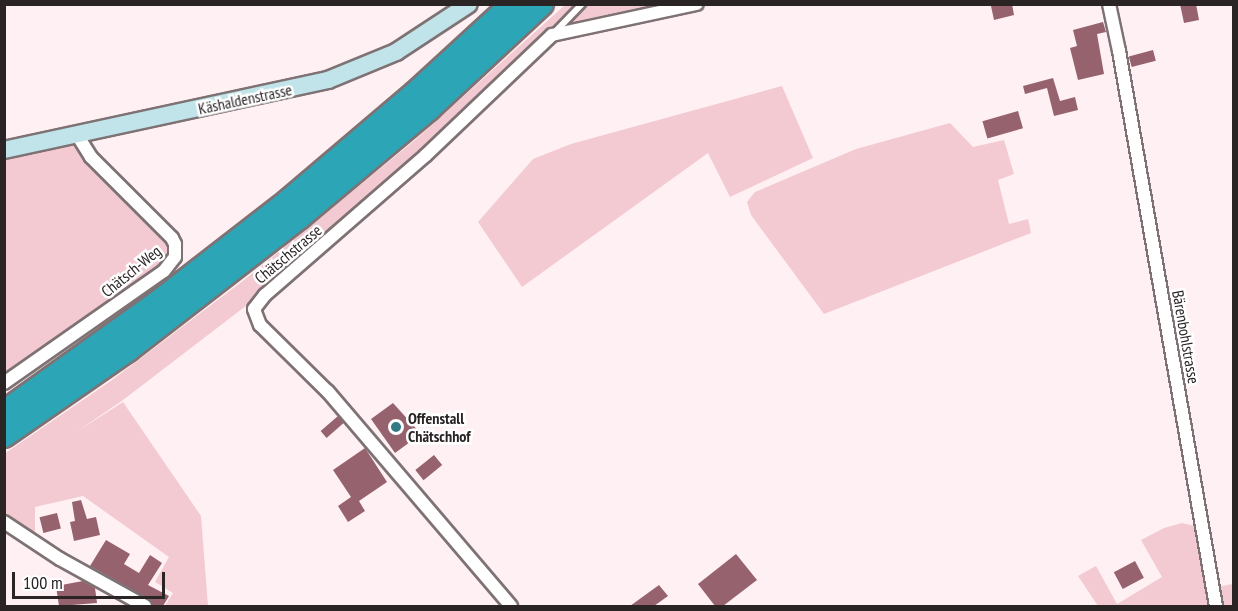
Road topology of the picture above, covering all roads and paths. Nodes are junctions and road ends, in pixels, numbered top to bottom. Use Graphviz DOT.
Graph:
graph roads {
  1 [pos="469,4"];
  2 [pos="512,4"];
  3 [pos="542,4"];
  4 [pos="582,4"];
  5 [pos="697,4"];
  6 [pos="1108,4"];
  7 [pos="552,35"];
  8 [pos="77,135"];
  9 [pos="4,150"];
  10 [pos="4,383"];
  11 [pos="4,412"];
  12 [pos="4,436"];
  13 [pos="4,522"];
  14 [pos="146,606"];
  15 [pos="511,606"];
  16 [pos="1216,606"];
  1 -- 8 [label="street, Käshaldenstrasse"];
  2 -- 11 [label="highway"];
  3 -- 12 [label="highway"];
  4 -- 7 [label="lane, Chätschstrasse"];
  5 -- 7 [label="street"];
  6 -- 16 [label="street, Bärenbohlstrasse"];
  7 -- 15 [label="street, Chätschstrasse"];
  8 -- 9 [label="street, Käshaldenstrasse"];
  8 -- 10 [label="street, Chätsch-Weg"];
  13 -- 14 [label="street"];
}
